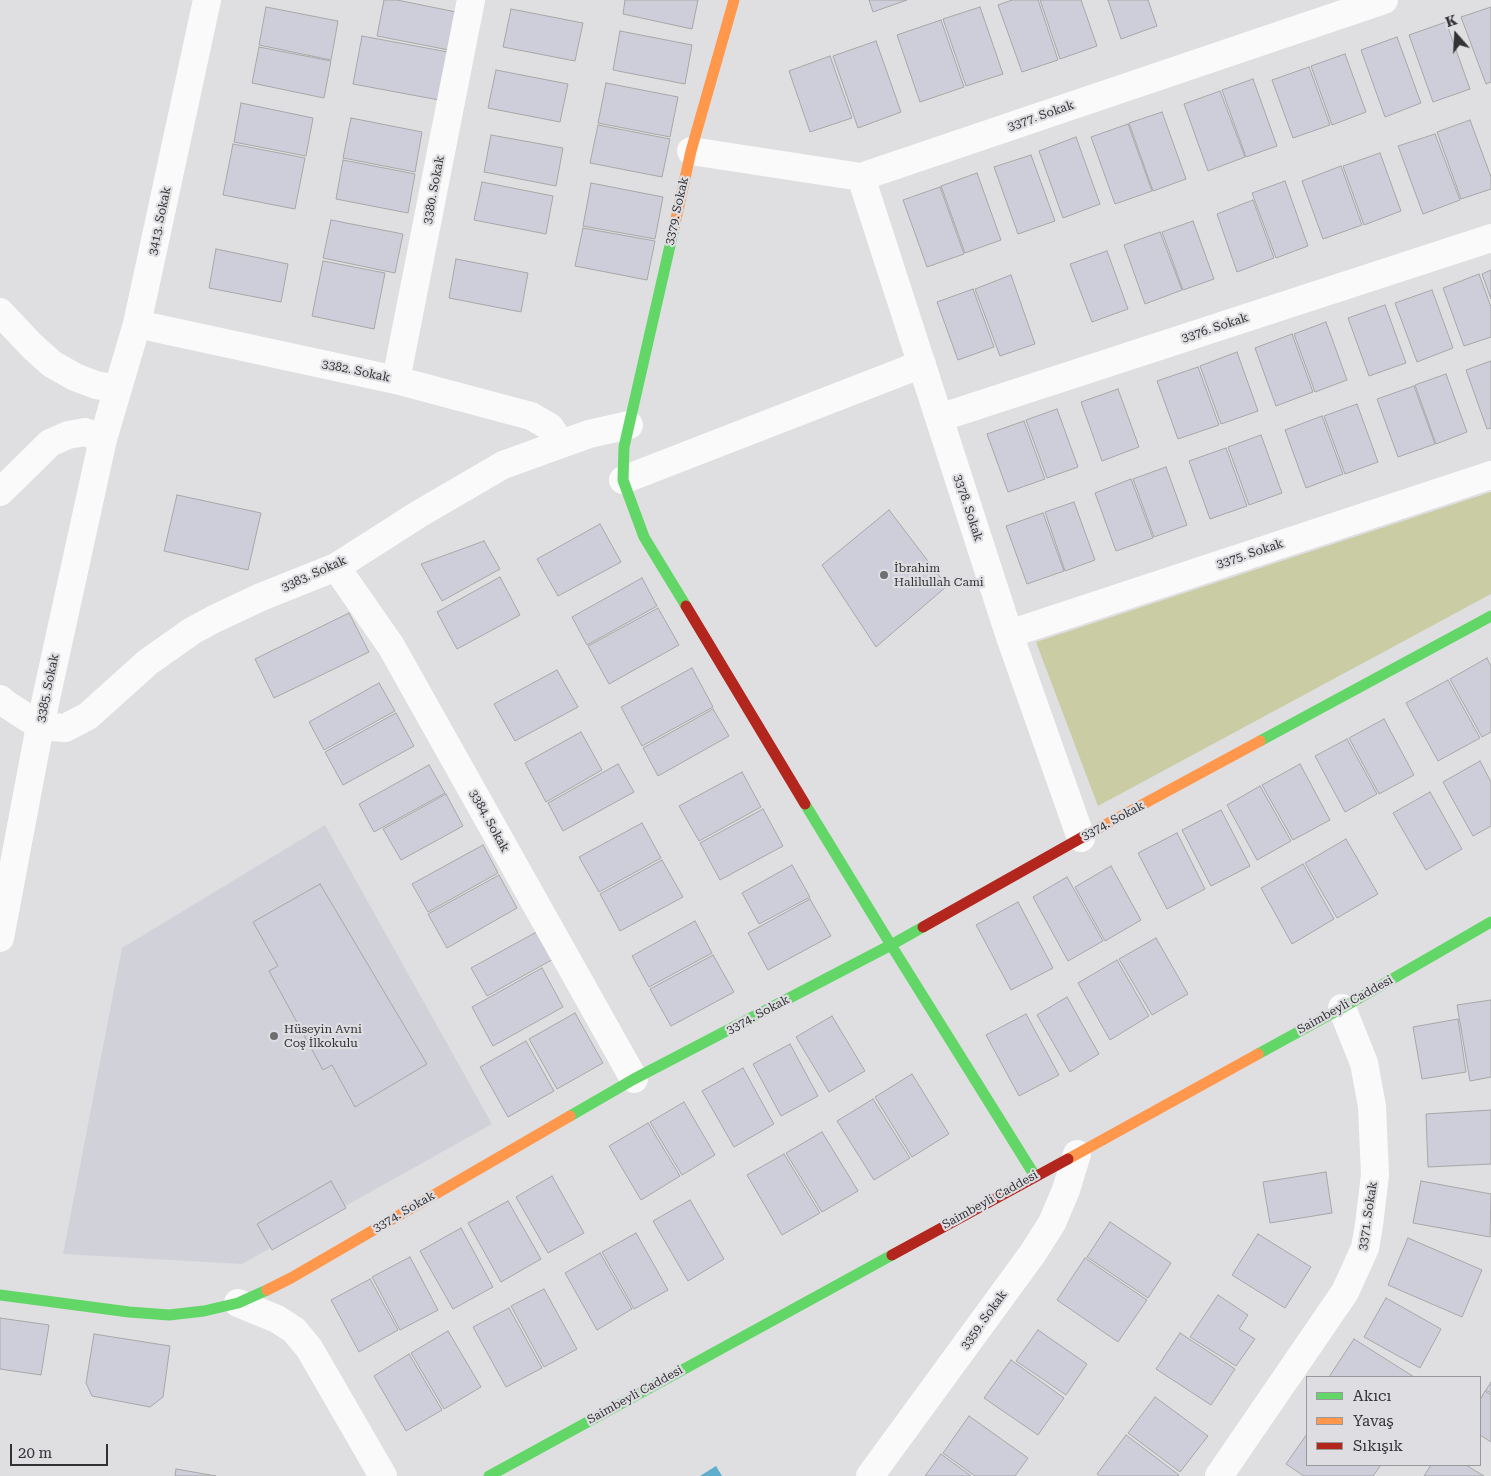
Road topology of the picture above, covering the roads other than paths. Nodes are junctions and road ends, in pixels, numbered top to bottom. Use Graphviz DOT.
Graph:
graph roads {
  1 [pos="207,0"];
  2 [pos="472,0"];
  3 [pos="734,0"];
  4 [pos="1384,0"];
  5 [pos="691,151"];
  6 [pos="861,177"];
  7 [pos="1491,238"];
  8 [pos="0,312"];
  9 [pos="137,324"];
  10 [pos="922,364"];
  11 [pos="396,380"];
  12 [pos="118,390"];
  13 [pos="940,418"];
  14 [pos="628,425"];
  15 [pos="103,439"];
  16 [pos="561,444"];
  17 [pos="1491,475"];
  18 [pos="623,480"];
  19 [pos="0,492"];
  20 [pos="336,567"];
  21 [pos="1491,616"];
  22 [pos="1009,634"];
  23 [pos="0,698"];
  24 [pos="40,726"];
  25 [pos="1081,838"];
  26 [pos="1491,922"];
  27 [pos="0,938"];
  28 [pos="890,945"];
  29 [pos="1342,1008"];
  30 [pos="634,1079"];
  31 [pos="1077,1154"];
  32 [pos="1035,1176"];
  33 [pos="0,1295"];
  34 [pos="238,1302"];
  35 [pos="1231,1472"];
  36 [pos="383,1476"];
  37 [pos="489,1476"];
  38 [pos="870,1476"];
  1 -- 9 [label="street, 3413. Sokak"];
  2 -- 11 [label="street, 3380. Sokak"];
  3 -- 5 [label="street, 3379. Sokak"];
  4 -- 6 [label="street, 3377. Sokak"];
  5 -- 6 [label="street, 3377. Sokak"];
  5 -- 14 [label="street, 3379. Sokak"];
  6 -- 10 [label="street, 3378. Sokak"];
  7 -- 13 [label="street, 3376. Sokak"];
  8 -- 12 [label="street"];
  9 -- 11 [label="street, 3382. Sokak"];
  9 -- 12 [label="street, 3413. Sokak"];
  10 -- 13 [label="street, 3378. Sokak"];
  10 -- 18 [label="street"];
  11 -- 16 [label="street, 3382. Sokak"];
  12 -- 15 [label="street, 3413. Sokak"];
  13 -- 22 [label="street, 3378. Sokak"];
  14 -- 16 [label="street, 3383. Sokak"];
  14 -- 18 [label="street, 3379. Sokak"];
  15 -- 19 [label="street"];
  15 -- 24 [label="street, 3385. Sokak"];
  16 -- 20 [label="street, 3383. Sokak"];
  17 -- 22 [label="street, 3375. Sokak"];
  18 -- 28 [label="street"];
  20 -- 24 [label="street, 3383. Sokak"];
  20 -- 30 [label="street, 3384. Sokak"];
  21 -- 25 [label="street, 3374. Sokak"];
  22 -- 25 [label="street, 3378. Sokak"];
  23 -- 24 [label="street"];
  24 -- 27 [label="street, 3385. Sokak"];
  25 -- 28 [label="street, 3374. Sokak"];
  26 -- 29 [label="street, Saimbeyli Caddesi"];
  28 -- 30 [label="street, 3374. Sokak"];
  28 -- 32 [label="street"];
  29 -- 31 [label="street, Saimbeyli Caddesi"];
  29 -- 35 [label="street, 3371. Sokak"];
  30 -- 34 [label="street, 3374. Sokak"];
  31 -- 32 [label="street, Saimbeyli Caddesi"];
  31 -- 38 [label="street, 3359. Sokak"];
  32 -- 37 [label="street, Saimbeyli Caddesi"];
  33 -- 34 [label="street, 3374. Sokak"];
  34 -- 36 [label="street"];
}
